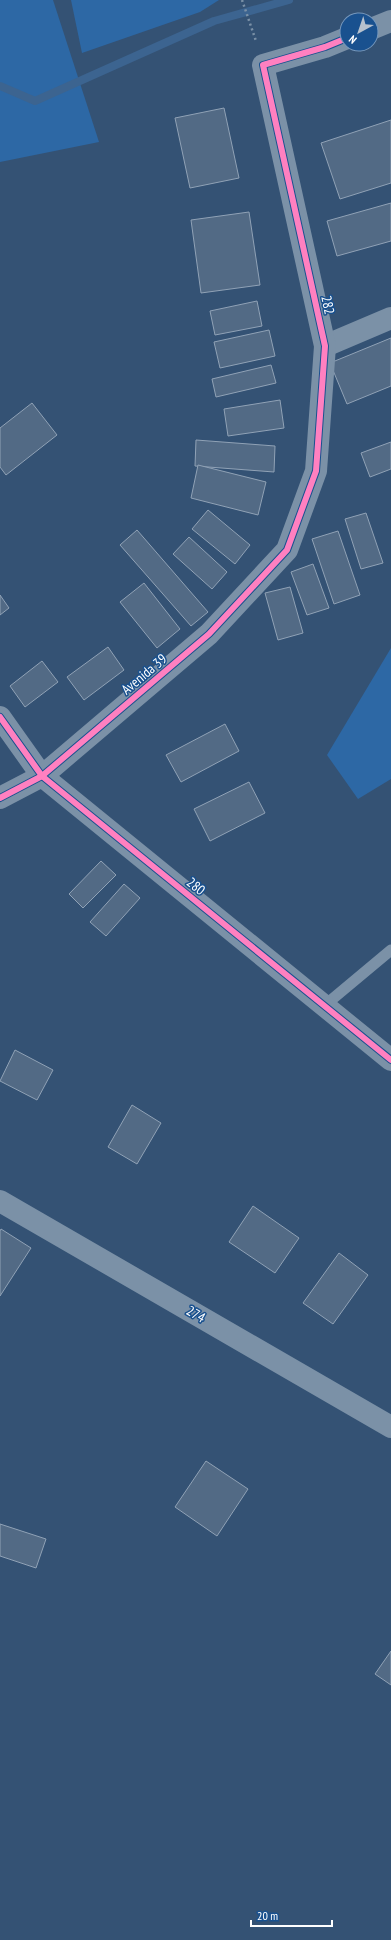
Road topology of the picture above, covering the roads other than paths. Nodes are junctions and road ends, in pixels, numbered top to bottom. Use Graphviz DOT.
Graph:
graph roads {
  1 [pos="391,21"];
  2 [pos="379,26"];
  3 [pos="339,41"];
  4 [pos="391,318"];
  5 [pos="325,346"];
  6 [pos="287,550"];
  7 [pos="0,717"];
  8 [pos="42,776"];
  9 [pos="0,798"];
  10 [pos="391,950"];
  11 [pos="324,1006"];
  12 [pos="391,1060"];
  13 [pos="0,1202"];
  14 [pos="391,1427"];
  1 -- 2 [label="street"];
  3 -- 5 [label="street, 282"];
  4 -- 5 [label="street"];
  5 -- 6 [label="street, 282"];
  6 -- 8 [label="street, Avenida 39"];
  7 -- 8 [label="street, 280"];
  8 -- 9 [label="street, Avenida 39"];
  8 -- 11 [label="street, 280"];
  10 -- 11 [label="lane"];
  11 -- 12 [label="street, 280"];
  13 -- 14 [label="street, 274"];
}
